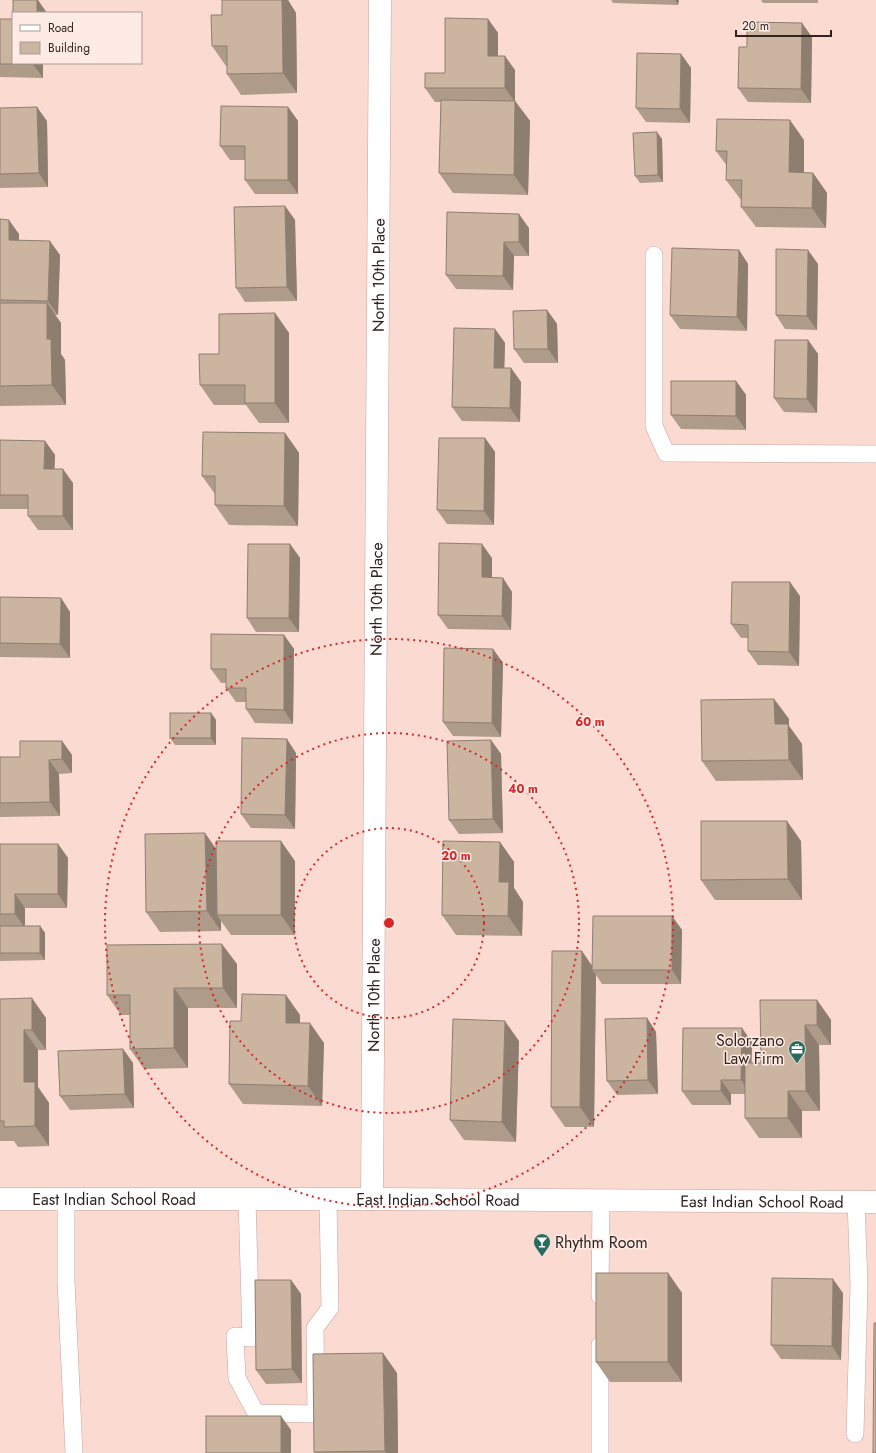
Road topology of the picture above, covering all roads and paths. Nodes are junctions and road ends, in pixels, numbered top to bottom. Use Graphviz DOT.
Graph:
graph roads {
  1 [pos="380,0"];
  2 [pos="654,255"];
  3 [pos="876,454"];
  4 [pos="0,1199"];
  5 [pos="66,1199"];
  6 [pos="247,1199"];
  7 [pos="328,1199"];
  8 [pos="372,1199"];
  9 [pos="601,1200"];
  10 [pos="866,1202"];
  11 [pos="855,1434"];
  12 [pos="74,1453"];
  13 [pos="600,1453"];
  1 -- 8 [label="street, North 10th Place"];
  2 -- 3 [label="lane"];
  4 -- 5 [label="street, East Indian School Road"];
  5 -- 6 [label="street, East Indian School Road"];
  5 -- 12 [label="lane"];
  6 -- 7 [label="street, East Indian School Road"];
  6 -- 7 [label="lane"];
  7 -- 8 [label="street, East Indian School Road"];
  8 -- 9 [label="street, East Indian School Road"];
  9 -- 10 [label="street, East Indian School Road"];
  9 -- 13 [label="lane"];
  10 -- 11 [label="lane"];
}
